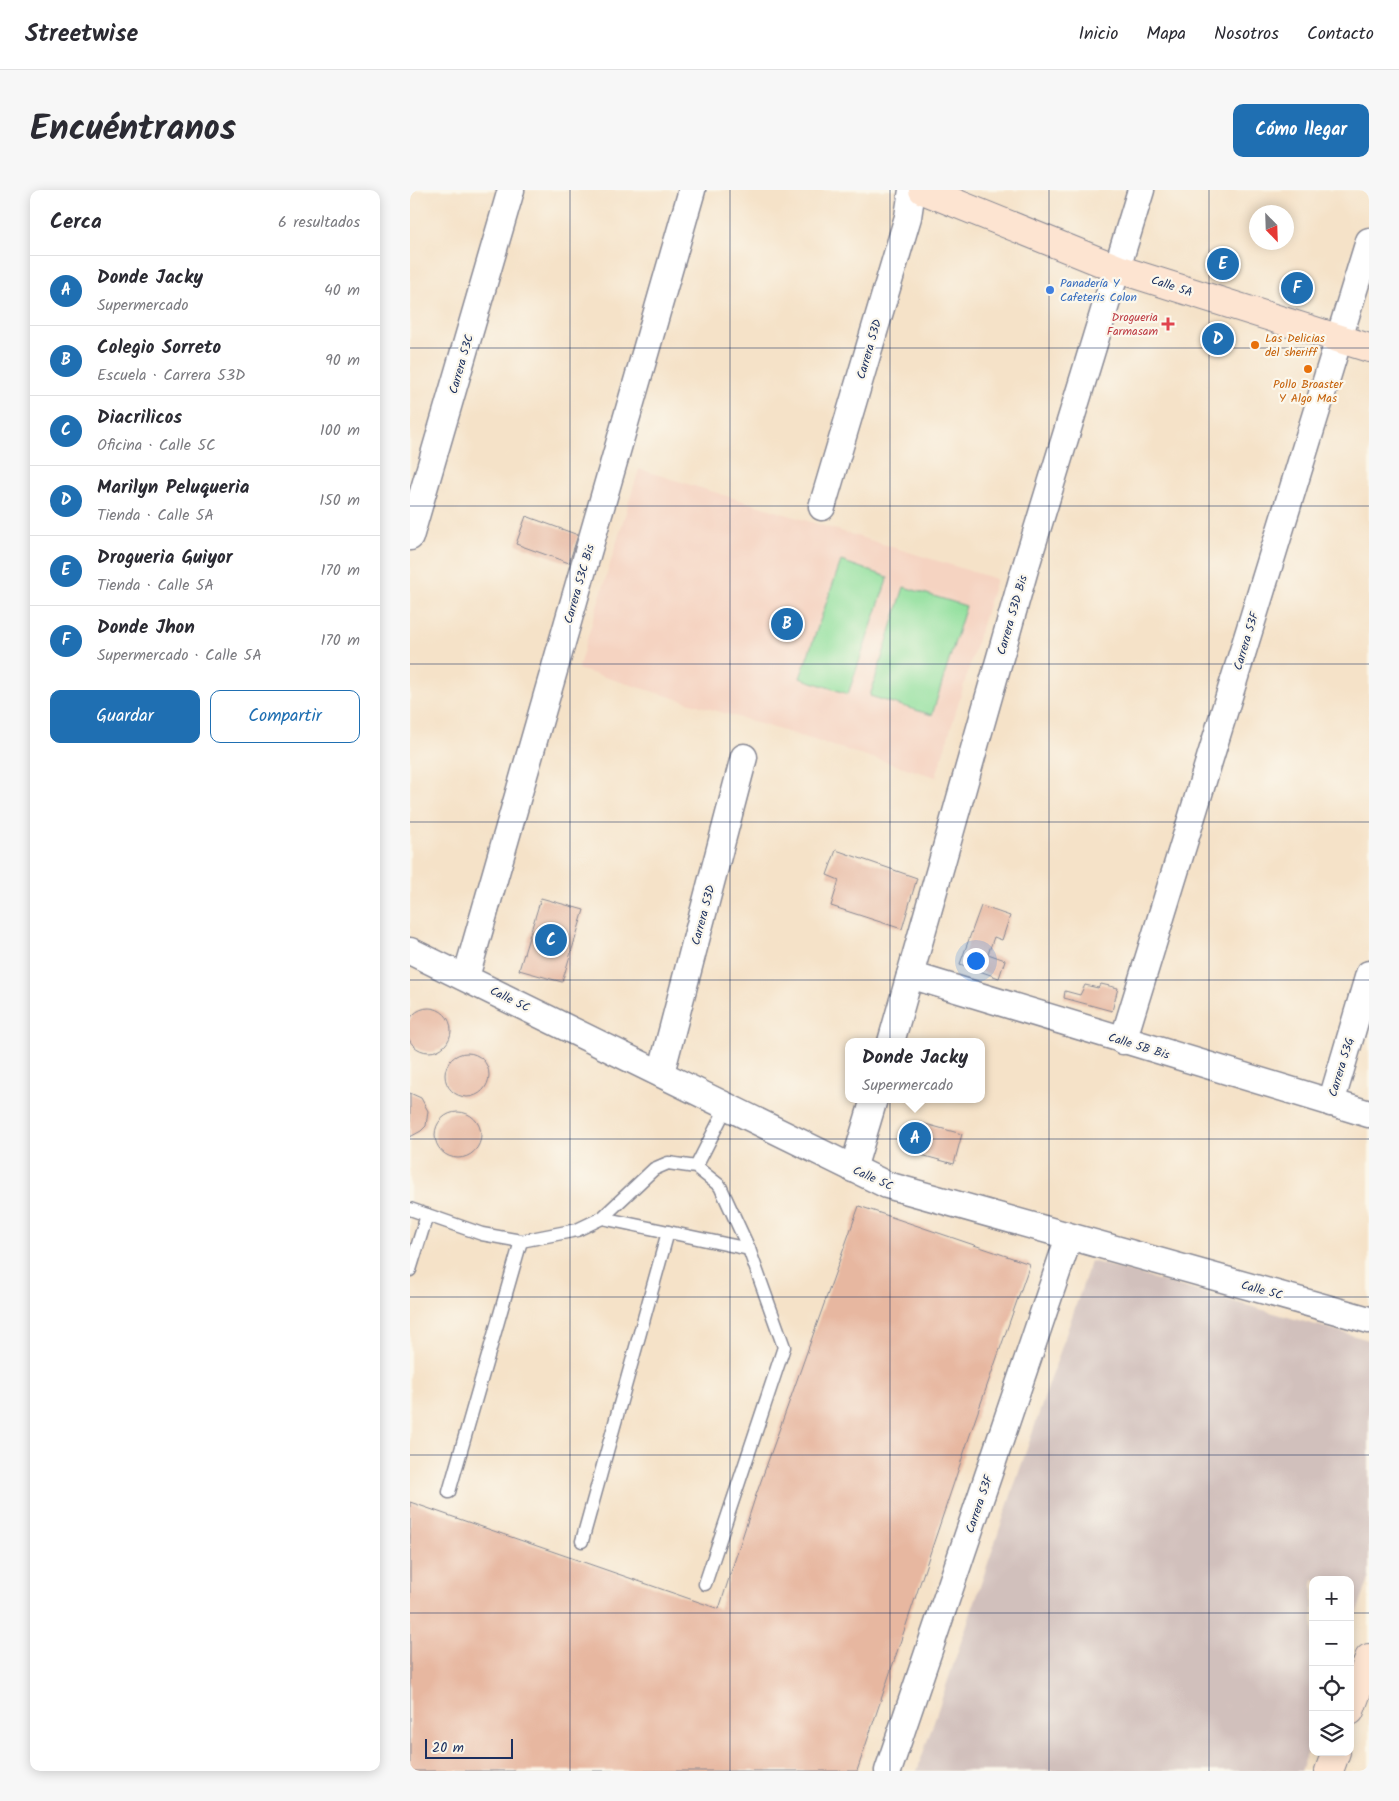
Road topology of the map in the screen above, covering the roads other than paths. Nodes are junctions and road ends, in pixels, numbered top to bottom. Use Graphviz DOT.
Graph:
graph roads {
  1 [pos="511,190"];
  2 [pos="692,190"];
  3 [pos="912,190"];
  4 [pos="923,190"];
  5 [pos="1141,190"];
  6 [pos="1369,241"];
  7 [pos="1118,268"];
  8 [pos="1340,340"];
  9 [pos="1369,348"];
  10 [pos="822,507"];
  11 [pos="410,537"];
  12 [pos="744,757"];
  13 [pos="410,951"];
  14 [pos="1369,974"];
  15 [pos="910,975"];
  16 [pos="466,978"];
  17 [pos="892,1038"];
  18 [pos="1123,1041"];
  19 [pos="661,1073"];
  20 [pos="873,1103"];
  21 [pos="1330,1103"];
  22 [pos="727,1106"];
  23 [pos="1369,1114"];
  24 [pos="696,1167"];
  25 [pos="853,1169"];
  26 [pos="410,1209"];
  27 [pos="427,1215"];
  28 [pos="602,1218"];
  29 [pos="668,1232"];
  30 [pos="1069,1237"];
  31 [pos="521,1241"];
  32 [pos="749,1249"];
  33 [pos="410,1270"];
  34 [pos="1369,1320"];
  35 [pos="449,1492"];
  36 [pos="582,1542"];
  37 [pos="705,1584"];
  38 [pos="1369,1658"];
  39 [pos="1350,1711"];
  40 [pos="1335,1756"];
  41 [pos="888,1771"];
  42 [pos="1329,1771"];
  1 -- 11 [label="street, Carrera 53C"];
  2 -- 16 [label="street, Carrera 53C Bis"];
  3 -- 10 [label="street, Carrera 53D"];
  4 -- 7 [label="street, Calle 5A"];
  5 -- 7 [label="street, Carrera 53D Bis"];
  6 -- 8 [label="street, Carrera 53F"];
  7 -- 8 [label="street, Calle 5A"];
  7 -- 15 [label="street, Carrera 53D Bis"];
  8 -- 9 [label="street, Calle 5A"];
  8 -- 18 [label="street, Carrera 53F"];
  12 -- 19 [label="street, Carrera 53D"];
  13 -- 16 [label="street, Calle 5C"];
  14 -- 21 [label="street, Carrera 53G"];
  15 -- 17 [label="street, Carrera 53D Bis"];
  15 -- 18 [label="street, Calle 5B Bis"];
  16 -- 19 [label="street, Calle 5C"];
  18 -- 21 [label="street, Calle 5B Bis"];
  19 -- 22 [label="street, Calle 5C"];
  20 -- 25 [label="street"];
  21 -- 23 [label="street, Calle 5B Bis"];
  22 -- 24 [label="lane"];
  22 -- 25 [label="street, Calle 5C"];
  24 -- 28 [label="lane"];
  24 -- 32 [label="lane"];
  25 -- 30 [label="street, Calle 5C"];
  26 -- 27 [label="lane"];
  27 -- 31 [label="lane"];
  27 -- 33 [label="lane"];
  28 -- 29 [label="lane"];
  28 -- 31 [label="lane"];
  29 -- 32 [label="lane"];
  29 -- 36 [label="lane"];
  30 -- 34 [label="street, Calle 5C"];
  30 -- 41 [label="street, Carrera 53F"];
  31 -- 35 [label="lane"];
  32 -- 37 [label="lane"];
  38 -- 39 [label="street"];
  40 -- 42 [label="street"];
}
